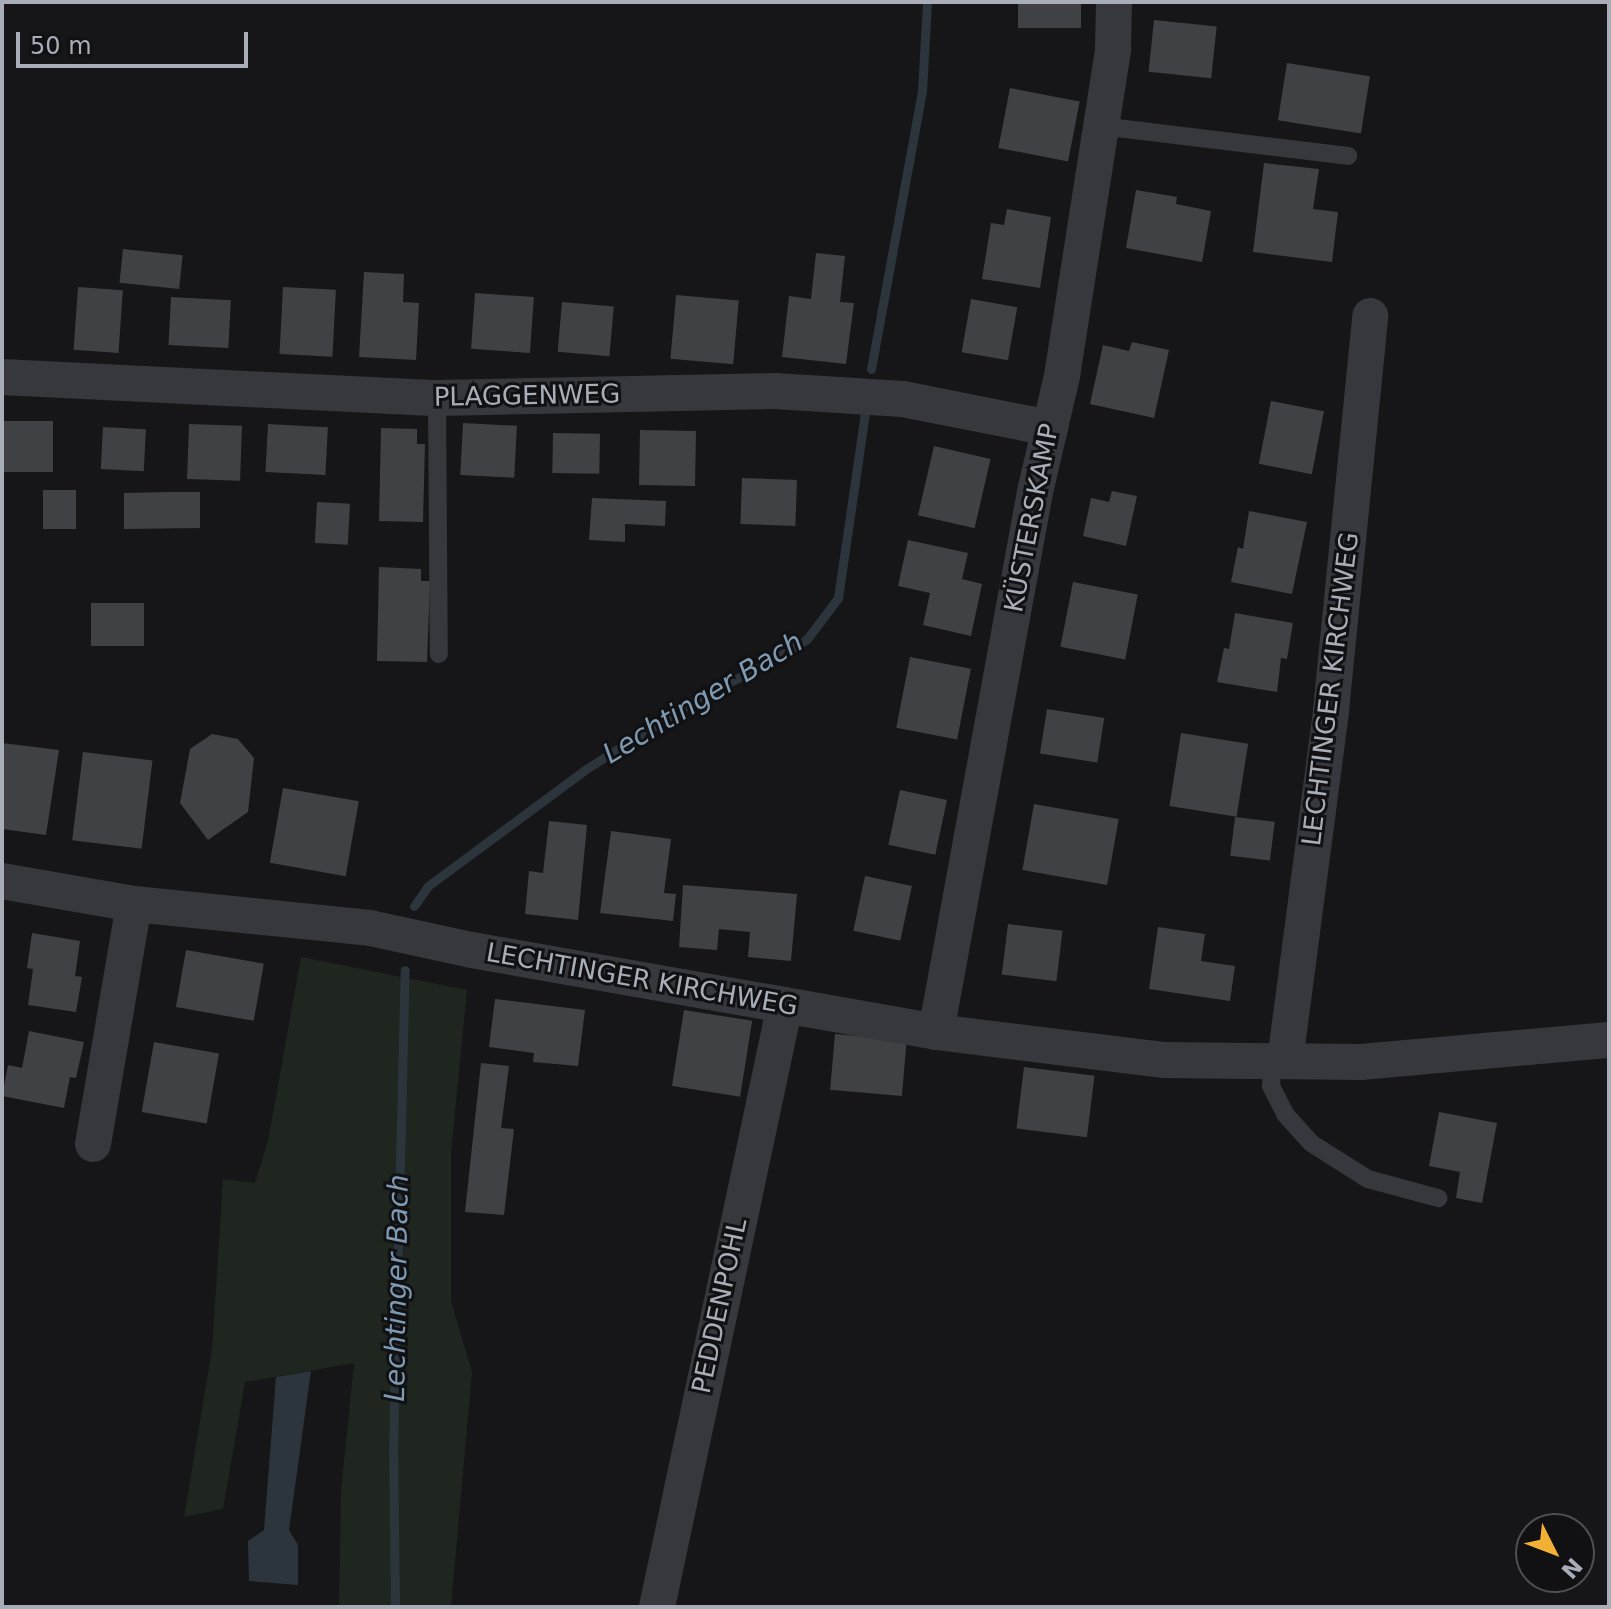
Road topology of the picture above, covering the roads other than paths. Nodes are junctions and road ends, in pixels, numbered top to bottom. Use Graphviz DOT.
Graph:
graph roads {
  1 [pos="1114,2"];
  2 [pos="1101,126"];
  3 [pos="1348,156"];
  4 [pos="1370,316"];
  5 [pos="2,377"];
  6 [pos="437,398"];
  7 [pos="1050,428"];
  8 [pos="439,654"];
  9 [pos="2,881"];
  10 [pos="134,904"];
  11 [pos="785,1005"];
  12 [pos="936,1032"];
  13 [pos="1609,1040"];
  14 [pos="1278,1061"];
  15 [pos="93,1144"];
  16 [pos="1438,1198"];
  17 [pos="657,1607"];
  1 -- 2 [label="street, KÜSTERSKAMP"];
  2 -- 3 [label="lane"];
  2 -- 7 [label="street, KÜSTERSKAMP"];
  4 -- 14 [label="street, LECHTINGER KIRCHWEG"];
  5 -- 6 [label="street, PLAGGENWEG"];
  6 -- 7 [label="street, PLAGGENWEG"];
  6 -- 8 [label="lane"];
  7 -- 12 [label="street, KÜSTERSKAMP"];
  9 -- 10 [label="street, LECHTINGER KIRCHWEG"];
  10 -- 11 [label="street, LECHTINGER KIRCHWEG"];
  10 -- 15 [label="street"];
  11 -- 12 [label="street, LECHTINGER KIRCHWEG"];
  11 -- 17 [label="street, PEDDENPOHL"];
  12 -- 14 [label="street, LECHTINGER KIRCHWEG"];
  13 -- 14 [label="street, LECHTINGER KIRCHWEG"];
  14 -- 16 [label="lane"];
}
